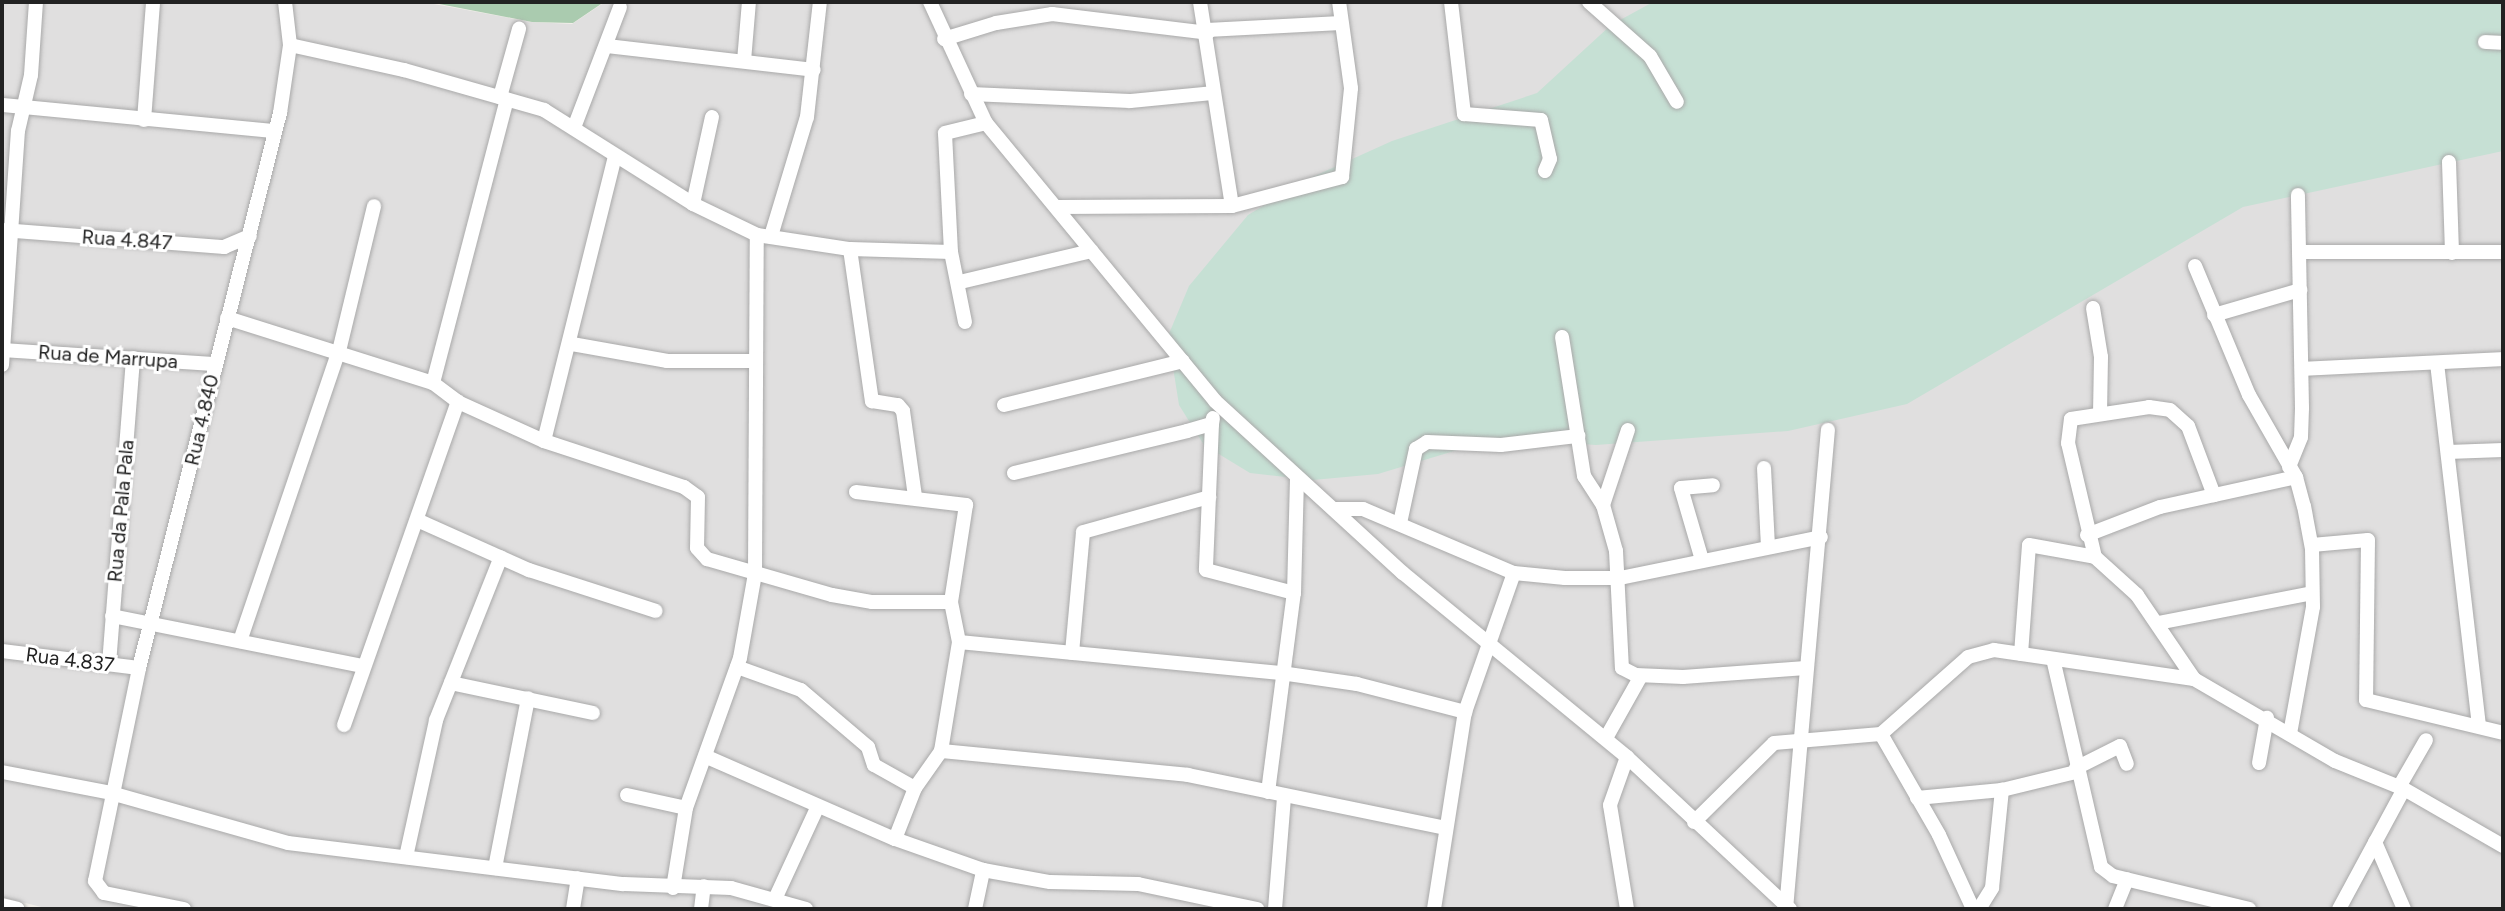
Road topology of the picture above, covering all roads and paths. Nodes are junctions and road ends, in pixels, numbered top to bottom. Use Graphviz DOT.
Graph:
graph roads {
  1 [pos="36,2"];
  2 [pos="153,2"];
  3 [pos="285,2"];
  4 [pos="749,2"];
  5 [pos="820,2"];
  6 [pos="930,2"];
  7 [pos="1200,2"];
  8 [pos="1339,2"];
  9 [pos="1451,2"];
  10 [pos="1589,2"];
  11 [pos="620,7"];
  12 [pos="1341,23"];
  13 [pos="519,29"];
  14 [pos="1208,31"];
  15 [pos="944,39"];
  16 [pos="2485,42"];
  17 [pos="2503,43"];
  18 [pos="290,45"];
  19 [pos="607,46"];
  20 [pos="744,61"];
  21 [pos="814,70"];
  22 [pos="1213,93"];
  23 [pos="971,94"];
  24 [pos="503,98"];
  25 [pos="1677,102"];
  26 [pos="2,105"];
  27 [pos="24,106"];
  28 [pos="712,117"];
  29 [pos="144,120"];
  30 [pos="986,123"];
  31 [pos="575,125"];
  32 [pos="274,131"];
  33 [pos="615,157"];
  34 [pos="2449,162"];
  35 [pos="1545,171"];
  36 [pos="2298,195"];
  37 [pos="693,204"];
  38 [pos="374,206"];
  39 [pos="1232,206"];
  40 [pos="1057,207"];
  41 [pos="6,231"];
  42 [pos="250,236"];
  43 [pos="764,236"];
  44 [pos="224,247"];
  45 [pos="850,249"];
  46 [pos="1091,251"];
  47 [pos="951,252"];
  48 [pos="2299,252"];
  49 [pos="2503,252"];
  50 [pos="2452,253"];
  51 [pos="2195,266"];
  52 [pos="240,272"];
  53 [pos="960,282"];
  54 [pos="2300,290"];
  55 [pos="2093,308"];
  56 [pos="2214,315"];
  57 [pos="227,318"];
  58 [pos="965,322"];
  59 [pos="1562,337"];
  60 [pos="572,344"];
  61 [pos="2,350"];
  62 [pos="339,351"];
  63 [pos="133,358"];
  64 [pos="2503,359"];
  65 [pos="753,361"];
  66 [pos="1183,361"];
  67 [pos="2437,363"];
  68 [pos="214,364"];
  69 [pos="2,365"];
  70 [pos="2302,369"];
  71 [pos="433,383"];
  72 [pos="1215,401"];
  73 [pos="458,402"];
  74 [pos="1004,405"];
  75 [pos="2100,413"];
  76 [pos="1212,424"];
  77 [pos="1628,430"];
  78 [pos="1828,430"];
  79 [pos="1578,436"];
  80 [pos="544,441"];
  81 [pos="2503,450"];
  82 [pos="2448,452"];
  83 [pos="1764,468"];
  84 [pos="2292,472"];
  85 [pos="1014,473"];
  86 [pos="1297,479"];
  87 [pos="1713,485"];
  88 [pos="856,492"];
  89 [pos="2214,495"];
  90 [pos="915,496"];
  91 [pos="1209,497"];
  92 [pos="1603,505"];
  93 [pos="1334,509"];
  94 [pos="417,520"];
  95 [pos="1400,523"];
  96 [pos="2087,535"];
  97 [pos="1821,537"];
  98 [pos="2312,545"];
  99 [pos="1768,547"];
  100 [pos="501,557"];
  101 [pos="2095,557"];
  102 [pos="1702,560"];
  103 [pos="1514,573"];
  104 [pos="755,574"];
  105 [pos="1620,578"];
  106 [pos="1294,593"];
  107 [pos="2312,593"];
  108 [pos="951,602"];
  109 [pos="656,611"];
  110 [pos="112,616"];
  111 [pos="152,622"];
  112 [pos="2158,623"];
  113 [pos="240,641"];
  114 [pos="959,642"];
  115 [pos="1489,644"];
  116 [pos="2,651"];
  117 [pos="1072,653"];
  118 [pos="2021,654"];
  119 [pos="2054,663"];
  120 [pos="109,664"];
  121 [pos="363,666"];
  122 [pos="737,667"];
  123 [pos="139,668"];
  124 [pos="1806,668"];
  125 [pos="1281,673"];
  126 [pos="1641,676"];
  127 [pos="2194,679"];
  128 [pos="451,683"];
  129 [pos="528,698"];
  130 [pos="1465,712"];
  131 [pos="593,713"];
  132 [pos="2267,718"];
  133 [pos="344,725"];
  134 [pos="2479,726"];
  135 [pos="2503,733"];
  136 [pos="1881,734"];
  137 [pos="2290,734"];
  138 [pos="1606,738"];
  139 [pos="1799,738"];
  140 [pos="2426,740"];
  141 [pos="941,751"];
  142 [pos="707,757"];
  143 [pos="1627,757"];
  144 [pos="2259,763"];
  145 [pos="2127,764"];
  146 [pos="2076,770"];
  147 [pos="2,772"];
  148 [pos="915,788"];
  149 [pos="2402,788"];
  150 [pos="2002,790"];
  151 [pos="1268,792"];
  152 [pos="111,793"];
  153 [pos="627,795"];
  154 [pos="1284,797"];
  155 [pos="1917,798"];
  156 [pos="818,806"];
  157 [pos="686,808"];
  158 [pos="1694,822"];
  159 [pos="1446,828"];
  160 [pos="895,839"];
  161 [pos="2375,842"];
  162 [pos="2503,846"];
  163 [pos="406,857"];
  164 [pos="495,868"];
  165 [pos="983,870"];
  166 [pos="578,878"];
  167 [pos="2127,879"];
  168 [pos="704,886"];
  169 [pos="673,888"];
  170 [pos="775,899"];
  171 [pos="2,905"];
  172 [pos="1787,908"];
  173 [pos="18,909"];
  174 [pos="184,909"];
  175 [pos="573,909"];
  176 [pos="701,909"];
  177 [pos="806,909"];
  178 [pos="975,909"];
  179 [pos="1257,909"];
  180 [pos="1275,909"];
  181 [pos="1434,909"];
  182 [pos="1627,909"];
  183 [pos="1976,909"];
  184 [pos="2115,909"];
  185 [pos="2249,909"];
  186 [pos="2339,909"];
  187 [pos="2404,909"];
  1 -- 27 [label="street"];
  2 -- 29 [label="street"];
  3 -- 18 [label="street, Rua 4.840"];
  4 -- 20 [label="street"];
  5 -- 21 [label="street"];
  6 -- 15 [label="street"];
  7 -- 14 [label="street"];
  8 -- 12 [label="street"];
  9 -- 35 [label="street"];
  10 -- 25 [label="street"];
  11 -- 19 [label="street"];
  12 -- 14 [label="street"];
  12 -- 39 [label="street"];
  13 -- 24 [label="street"];
  14 -- 15 [label="street"];
  14 -- 22 [label="street"];
  15 -- 23 [label="street"];
  16 -- 17 [label="street"];
  18 -- 24 [label="street"];
  18 -- 32 [label="street, Rua 4.840"];
  19 -- 20 [label="street"];
  19 -- 31 [label="street"];
  20 -- 21 [label="street"];
  21 -- 43 [label="street"];
  22 -- 23 [label="street"];
  22 -- 39 [label="street"];
  23 -- 30 [label="street"];
  24 -- 31 [label="street"];
  24 -- 71 [label="street"];
  26 -- 27 [label="street"];
  27 -- 29 [label="street"];
  27 -- 41 [label="street"];
  28 -- 37 [label="street"];
  29 -- 32 [label="street"];
  30 -- 40 [label="street"];
  30 -- 47 [label="street"];
  31 -- 33 [label="street"];
  32 -- 42 [label="street, Rua 4.840"];
  33 -- 37 [label="street"];
  33 -- 60 [label="street"];
  34 -- 50 [label="street"];
  36 -- 48 [label="street"];
  37 -- 43 [label="street"];
  38 -- 62 [label="street"];
  39 -- 40 [label="street"];
  40 -- 46 [label="street"];
  41 -- 44 [label="street, Rua 4.847"];
  41 -- 61 [label="street"];
  42 -- 44 [label="street, Rua 4.847"];
  42 -- 52 [label="street, Rua 4.840"];
  43 -- 45 [label="street"];
  43 -- 65 [label="street"];
  44 -- 52 [label="street"];
  45 -- 47 [label="street"];
  45 -- 90 [label="street"];
  46 -- 53 [label="street"];
  46 -- 66 [label="street"];
  47 -- 53 [label="street"];
  48 -- 50 [label="street"];
  48 -- 54 [label="street"];
  49 -- 50 [label="street"];
  51 -- 56 [label="street"];
  52 -- 57 [label="street, Rua 4.840"];
  53 -- 58 [label="street"];
  54 -- 56 [label="street"];
  54 -- 70 [label="street"];
  55 -- 75 [label="street"];
  56 -- 84 [label="street"];
  57 -- 62 [label="street"];
  57 -- 68 [label="street, Rua 4.840"];
  59 -- 79 [label="street"];
  60 -- 65 [label="street"];
  60 -- 80 [label="street"];
  61 -- 63 [label="street, Rua de Marrupa"];
  61 -- 69 [label="street"];
  62 -- 71 [label="street"];
  62 -- 113 [label="street"];
  63 -- 68 [label="street, Rua de Marrupa"];
  63 -- 110 [label="street, Rua da Pala Pala"];
  64 -- 67 [label="street"];
  65 -- 104 [label="street"];
  66 -- 72 [label="street"];
  66 -- 74 [label="street"];
  67 -- 70 [label="street"];
  67 -- 82 [label="street"];
  68 -- 111 [label="street, Rua 4.840"];
  70 -- 84 [label="street"];
  71 -- 73 [label="street"];
  72 -- 76 [label="street"];
  72 -- 86 [label="street"];
  73 -- 80 [label="street"];
  73 -- 94 [label="street"];
  75 -- 89 [label="street"];
  75 -- 96 [label="street"];
  76 -- 85 [label="street"];
  76 -- 91 [label="street"];
  77 -- 92 [label="street"];
  78 -- 97 [label="street"];
  79 -- 92 [label="street"];
  79 -- 95 [label="street"];
  80 -- 104 [label="street"];
  81 -- 82 [label="street"];
  82 -- 134 [label="street"];
  83 -- 99 [label="street"];
  84 -- 89 [label="street"];
  84 -- 98 [label="street"];
  86 -- 93 [label="street"];
  86 -- 106 [label="street"];
  87 -- 102 [label="street"];
  88 -- 90 [label="street"];
  89 -- 96 [label="street"];
  90 -- 108 [label="street"];
  91 -- 106 [label="street"];
  91 -- 117 [label="street"];
  92 -- 105 [label="street"];
  93 -- 95 [label="street"];
  93 -- 115 [label="street"];
  94 -- 100 [label="street"];
  94 -- 121 [label="street"];
  95 -- 103 [label="street"];
  96 -- 101 [label="street"];
  97 -- 99 [label="street"];
  97 -- 124 [label="street"];
  98 -- 107 [label="street"];
  98 -- 134 [label="street"];
  99 -- 102 [label="street"];
  100 -- 109 [label="street"];
  100 -- 128 [label="street"];
  101 -- 112 [label="street"];
  101 -- 118 [label="street"];
  102 -- 105 [label="street"];
  103 -- 105 [label="street"];
  103 -- 115 [label="street"];
  104 -- 108 [label="street"];
  104 -- 122 [label="street"];
  105 -- 126 [label="street"];
  106 -- 125 [label="street"];
  107 -- 112 [label="street"];
  107 -- 137 [label="street"];
  108 -- 114 [label="street"];
  110 -- 111 [label="street"];
  110 -- 120 [label="street, Rua da Pala Pala"];
  111 -- 113 [label="street"];
  111 -- 123 [label="street, Rua 4.840"];
  112 -- 127 [label="street"];
  113 -- 121 [label="street"];
  114 -- 117 [label="street"];
  114 -- 141 [label="street"];
  115 -- 130 [label="street"];
  115 -- 138 [label="street"];
  116 -- 120 [label="street, Rua 4.837"];
  117 -- 125 [label="street"];
  118 -- 119 [label="street"];
  118 -- 136 [label="street"];
  119 -- 127 [label="street"];
  119 -- 146 [label="street"];
  120 -- 123 [label="street, Rua 4.837"];
  121 -- 133 [label="street"];
  122 -- 142 [label="street"];
  122 -- 148 [label="street"];
  123 -- 152 [label="street, Rua 4.840"];
  124 -- 126 [label="street"];
  124 -- 139 [label="street"];
  125 -- 130 [label="street"];
  125 -- 151 [label="street"];
  126 -- 138 [label="street"];
  127 -- 132 [label="street"];
  128 -- 129 [label="street"];
  128 -- 163 [label="street"];
  129 -- 131 [label="street"];
  129 -- 164 [label="street"];
  130 -- 159 [label="street"];
  132 -- 137 [label="street"];
  132 -- 144 [label="street"];
  134 -- 135 [label="street"];
  136 -- 139 [label="street"];
  136 -- 155 [label="street"];
  137 -- 149 [label="street"];
  138 -- 143 [label="street"];
  139 -- 158 [label="street"];
  139 -- 172 [label="street"];
  140 -- 149 [label="street"];
  141 -- 148 [label="street"];
  141 -- 151 [label="street"];
  142 -- 156 [label="street"];
  142 -- 157 [label="street"];
  143 -- 158 [label="street"];
  143 -- 182 [label="street"];
  145 -- 146 [label="street"];
  146 -- 150 [label="street"];
  146 -- 167 [label="street"];
  147 -- 152 [label="street"];
  148 -- 160 [label="street"];
  149 -- 161 [label="street"];
  149 -- 162 [label="street"];
  150 -- 155 [label="street"];
  150 -- 183 [label="street"];
  151 -- 154 [label="street"];
  152 -- 163 [label="street"];
  152 -- 174 [label="street, Rua 4.840"];
  153 -- 157 [label="street"];
  154 -- 159 [label="street"];
  154 -- 180 [label="street"];
  155 -- 183 [label="street"];
  156 -- 160 [label="street"];
  156 -- 170 [label="street"];
  157 -- 169 [label="street"];
  158 -- 172 [label="street"];
  159 -- 181 [label="street"];
  160 -- 165 [label="street"];
  161 -- 186 [label="street"];
  161 -- 187 [label="street"];
  163 -- 164 [label="street"];
  164 -- 166 [label="street"];
  165 -- 178 [label="street"];
  165 -- 179 [label="street"];
  166 -- 169 [label="street"];
  166 -- 175 [label="street"];
  167 -- 184 [label="street"];
  167 -- 185 [label="street"];
  168 -- 169 [label="street"];
  168 -- 170 [label="street"];
  168 -- 176 [label="street"];
  170 -- 177 [label="street"];
  171 -- 173 [label="street"];
}
